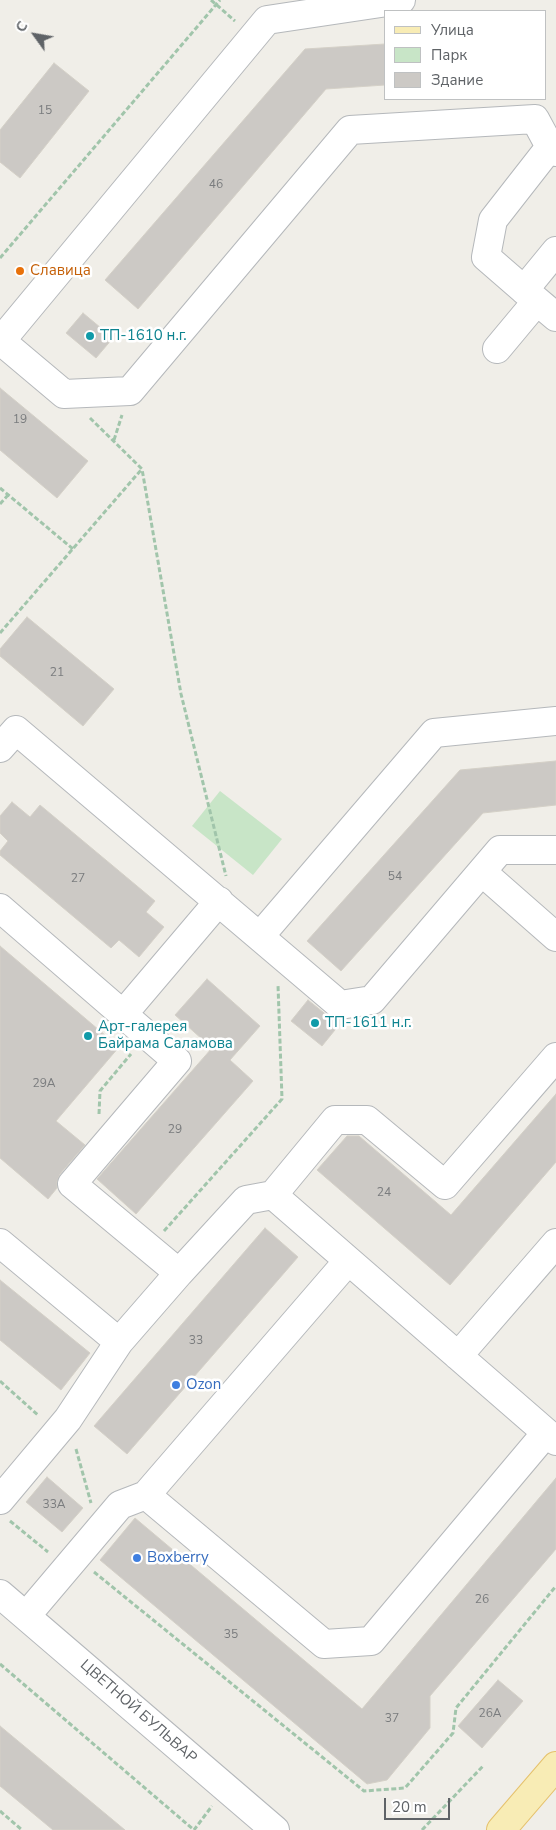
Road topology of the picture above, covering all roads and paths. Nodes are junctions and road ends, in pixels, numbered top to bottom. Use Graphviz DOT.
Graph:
graph roads {
  1 [pos="211,0"];
  2 [pos="220,0"];
  3 [pos="401,0"];
  4 [pos="216,4"];
  5 [pos="252,35"];
  6 [pos="545,116"];
  7 [pos="553,149"];
  8 [pos="556,251"];
  9 [pos="0,258"];
  10 [pos="539,303"];
  11 [pos="0,341"];
  12 [pos="497,349"];
  13 [pos="64,394"];
  14 [pos="142,469"];
  15 [pos="0,488"];
  16 [pos="8,495"];
  17 [pos="0,504"];
  18 [pos="72,549"];
  19 [pos="0,633"];
  20 [pos="556,721"];
  21 [pos="0,748"];
  22 [pos="556,850"];
  23 [pos="482,872"];
  24 [pos="225,906"];
  25 [pos="2,913"];
  26 [pos="556,937"];
  27 [pos="269,944"];
  28 [pos="124,1013"];
  29 [pos="137,1047"];
  30 [pos="556,1057"];
  31 [pos="98,1119"];
  32 [pos="273,1194"];
  33 [pos="556,1242"];
  34 [pos="0,1243"];
  35 [pos="149,1248"];
  36 [pos="348,1261"];
  37 [pos="179,1273"];
  38 [pos="119,1342"];
  39 [pos="458,1356"];
  40 [pos="0,1382"];
  41 [pos="55,1419"];
  42 [pos="553,1436"];
  43 [pos="146,1495"];
  44 [pos="4,1509"];
  45 [pos="98,1530"];
  46 [pos="71,1562"];
  47 [pos="556,1586"];
  48 [pos="0,1594"];
  49 [pos="26,1616"];
  50 [pos="0,1664"];
  51 [pos="484,1765"];
  52 [pos="556,1766"];
  53 [pos="227,1788"];
  54 [pos="0,1811"];
  55 [pos="22,1830"];
  56 [pos="275,1830"];
  57 [pos="422,1830"];
  58 [pos="502,1830"];
  1 -- 4 [label="path"];
  2 -- 4 [label="path"];
  3 -- 5 [label="street"];
  4 -- 5 [label="path"];
  4 -- 9 [label="path"];
  5 -- 11 [label="street"];
  6 -- 7 [label="street"];
  6 -- 13 [label="street"];
  7 -- 10 [label="street"];
  8 -- 10 [label="street"];
  10 -- 12 [label="street"];
  11 -- 13 [label="street"];
  13 -- 14 [label="path"];
  14 -- 18 [label="path"];
  14 -- 24 [label="path"];
  15 -- 16 [label="path"];
  16 -- 17 [label="path"];
  16 -- 18 [label="path"];
  18 -- 19 [label="path"];
  20 -- 27 [label="street"];
  21 -- 24 [label="street"];
  22 -- 23 [label="street"];
  23 -- 26 [label="street"];
  23 -- 27 [label="street"];
  24 -- 27 [label="street"];
  24 -- 28 [label="street"];
  25 -- 28 [label="street"];
  27 -- 35 [label="path"];
  28 -- 35 [label="street"];
  29 -- 31 [label="path"];
  30 -- 32 [label="street"];
  32 -- 36 [label="street"];
  32 -- 37 [label="street"];
  33 -- 39 [label="street"];
  34 -- 38 [label="street"];
  35 -- 37 [label="street"];
  36 -- 39 [label="street"];
  36 -- 43 [label="street"];
  37 -- 38 [label="street"];
  38 -- 41 [label="street"];
  39 -- 42 [label="street"];
  40 -- 41 [label="path"];
  41 -- 44 [label="street"];
  41 -- 45 [label="path"];
  42 -- 43 [label="street"];
  43 -- 45 [label="street"];
  44 -- 46 [label="path"];
  45 -- 46 [label="street"];
  46 -- 47 [label="path"];
  46 -- 49 [label="street"];
  48 -- 49 [label="street, ЦВЕТНОЙ БУЛЬВАР"];
  49 -- 53 [label="street, ЦВЕТНОЙ БУЛЬВАР"];
  50 -- 53 [label="path"];
  51 -- 57 [label="path"];
  52 -- 58 [label="main road"];
  53 -- 56 [label="street, ЦВЕТНОЙ БУЛЬВАР"];
  54 -- 55 [label="path"];
}
